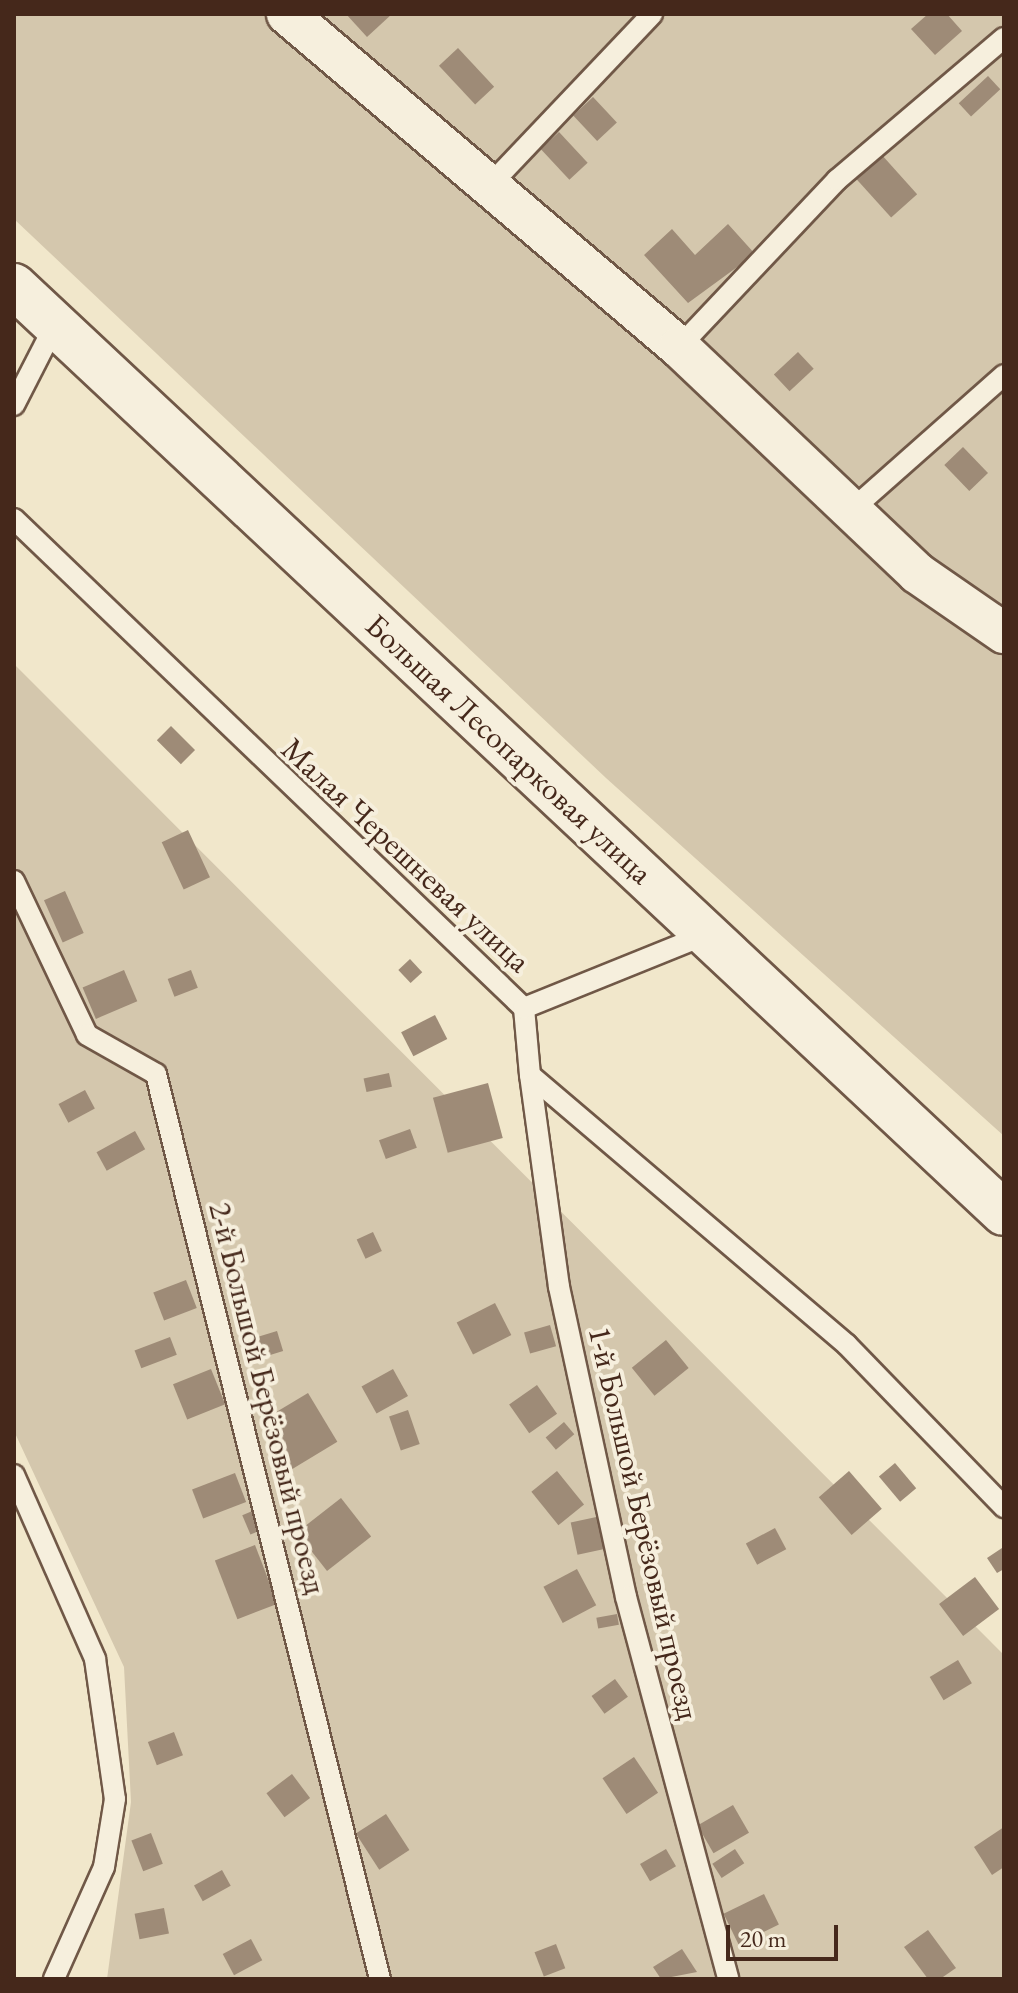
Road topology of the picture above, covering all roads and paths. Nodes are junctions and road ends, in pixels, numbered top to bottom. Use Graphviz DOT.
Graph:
graph roads {
  1 [pos="287,14"];
  2 [pos="652,14"];
  3 [pos="1004,38"];
  4 [pos="489,186"];
  5 [pos="14,286"];
  6 [pos="55,325"];
  7 [pos="679,347"];
  8 [pos="1004,375"];
  9 [pos="14,405"];
  10 [pos="855,507"];
  11 [pos="14,519"];
  12 [pos="1004,633"];
  13 [pos="14,881"];
  14 [pos="707,934"];
  15 [pos="524,1008"];
  16 [pos="530,1075"];
  17 [pos="1004,1213"];
  18 [pos="14,1475"];
  19 [pos="1004,1507"];
  20 [pos="54,1979"];
  21 [pos="380,1979"];
  22 [pos="728,1979"];
  1 -- 4 [label="street"];
  2 -- 4 [label="lane"];
  3 -- 7 [label="lane"];
  4 -- 7 [label="street"];
  5 -- 6 [label="main road, Большая Лесопарковая улица"];
  6 -- 9 [label="lane"];
  6 -- 14 [label="main road, Большая Лесопарковая улица"];
  7 -- 10 [label="street"];
  8 -- 10 [label="lane"];
  10 -- 12 [label="street"];
  11 -- 15 [label="lane, Малая Черешневая улица"];
  13 -- 21 [label="lane, 2-й Большой Берёзовый проезд"];
  14 -- 15 [label="lane"];
  14 -- 17 [label="main road, Большая Лесопарковая улица"];
  15 -- 16 [label="lane, Малая Черешневая улица"];
  16 -- 19 [label="lane"];
  16 -- 22 [label="lane, 1-й Большой Берёзовый проезд"];
  18 -- 20 [label="lane"];
}
